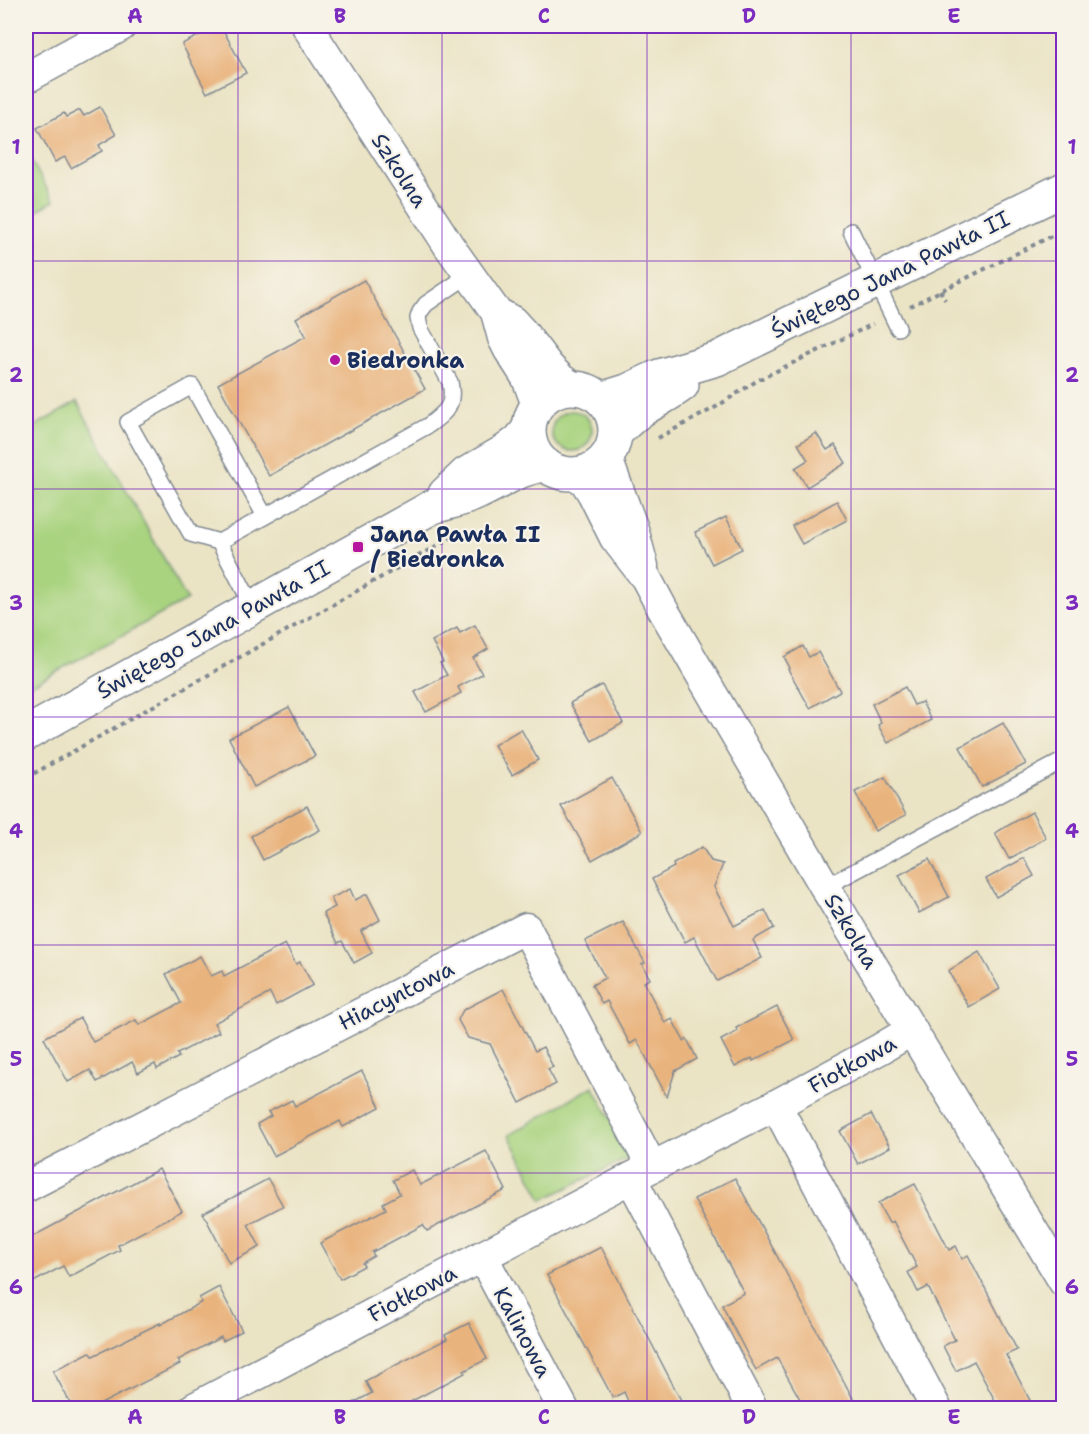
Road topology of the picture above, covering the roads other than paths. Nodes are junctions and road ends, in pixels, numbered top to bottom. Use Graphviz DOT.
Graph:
graph roads {
  1 [pos="120,26"];
  2 [pos="307,26"];
  3 [pos="26,78"];
  4 [pos="1064,189"];
  5 [pos="851,231"];
  6 [pos="470,274"];
  7 [pos="875,281"];
  8 [pos="496,312"];
  9 [pos="895,321"];
  10 [pos="717,359"];
  11 [pos="587,394"];
  12 [pos="533,418"];
  13 [pos="611,444"];
  14 [pos="546,465"];
  15 [pos="578,474"];
  16 [pos="432,507"];
  17 [pos="265,516"];
  18 [pos="219,542"];
  19 [pos="646,578"];
  20 [pos="253,607"];
  21 [pos="26,734"];
  22 [pos="1064,760"];
  23 [pos="825,887"];
  24 [pos="912,1030"];
  25 [pos="777,1105"];
  26 [pos="641,1172"];
  27 [pos="26,1187"];
  28 [pos="483,1256"];
  29 [pos="1064,1281"];
  30 [pos="235,1399"];
  31 [pos="194,1408"];
  32 [pos="563,1408"];
  33 [pos="752,1408"];
  34 [pos="936,1408"];
  1 -- 3 [label="street"];
  2 -- 6 [label="street, Szkolna"];
  4 -- 7 [label="street, Świętego Jana Pawła II"];
  5 -- 7 [label="lane"];
  6 -- 8 [label="street, Szkolna"];
  6 -- 17 [label="lane"];
  7 -- 9 [label="lane"];
  7 -- 10 [label="street, Świętego Jana Pawła II"];
  8 -- 11 [label="street, Szkolna"];
  8 -- 12 [label="street, Szkolna"];
  10 -- 11 [label="street, Świętego Jana Pawła II"];
  10 -- 13 [label="street, Świętego Jana Pawła II"];
  11 -- 12 [label="street"];
  11 -- 13 [label="street"];
  12 -- 14 [label="street"];
  12 -- 16 [label="street, Świętego Jana Pawła II"];
  13 -- 15 [label="street"];
  13 -- 19 [label="street, Szkolna"];
  14 -- 15 [label="street"];
  14 -- 16 [label="street, Świętego Jana Pawła II"];
  15 -- 19 [label="street, Szkolna"];
  16 -- 20 [label="street, Świętego Jana Pawła II"];
  17 -- 18 [label="lane"];
  17 -- 18 [label="lane"];
  18 -- 20 [label="lane"];
  19 -- 23 [label="street, Szkolna"];
  20 -- 21 [label="street, Świętego Jana Pawła II"];
  22 -- 23 [label="lane"];
  23 -- 24 [label="street, Szkolna"];
  24 -- 25 [label="street, Fiołkowa"];
  24 -- 29 [label="street, Szkolna"];
  25 -- 26 [label="street, Fiołkowa"];
  25 -- 34 [label="street"];
  26 -- 27 [label="street, Hiacyntowa"];
  26 -- 28 [label="street, Fiołkowa"];
  26 -- 33 [label="street"];
  28 -- 30 [label="street, Fiołkowa"];
  28 -- 32 [label="street, Kalinowa"];
  30 -- 31 [label="street, Fiołkowa"];
}
